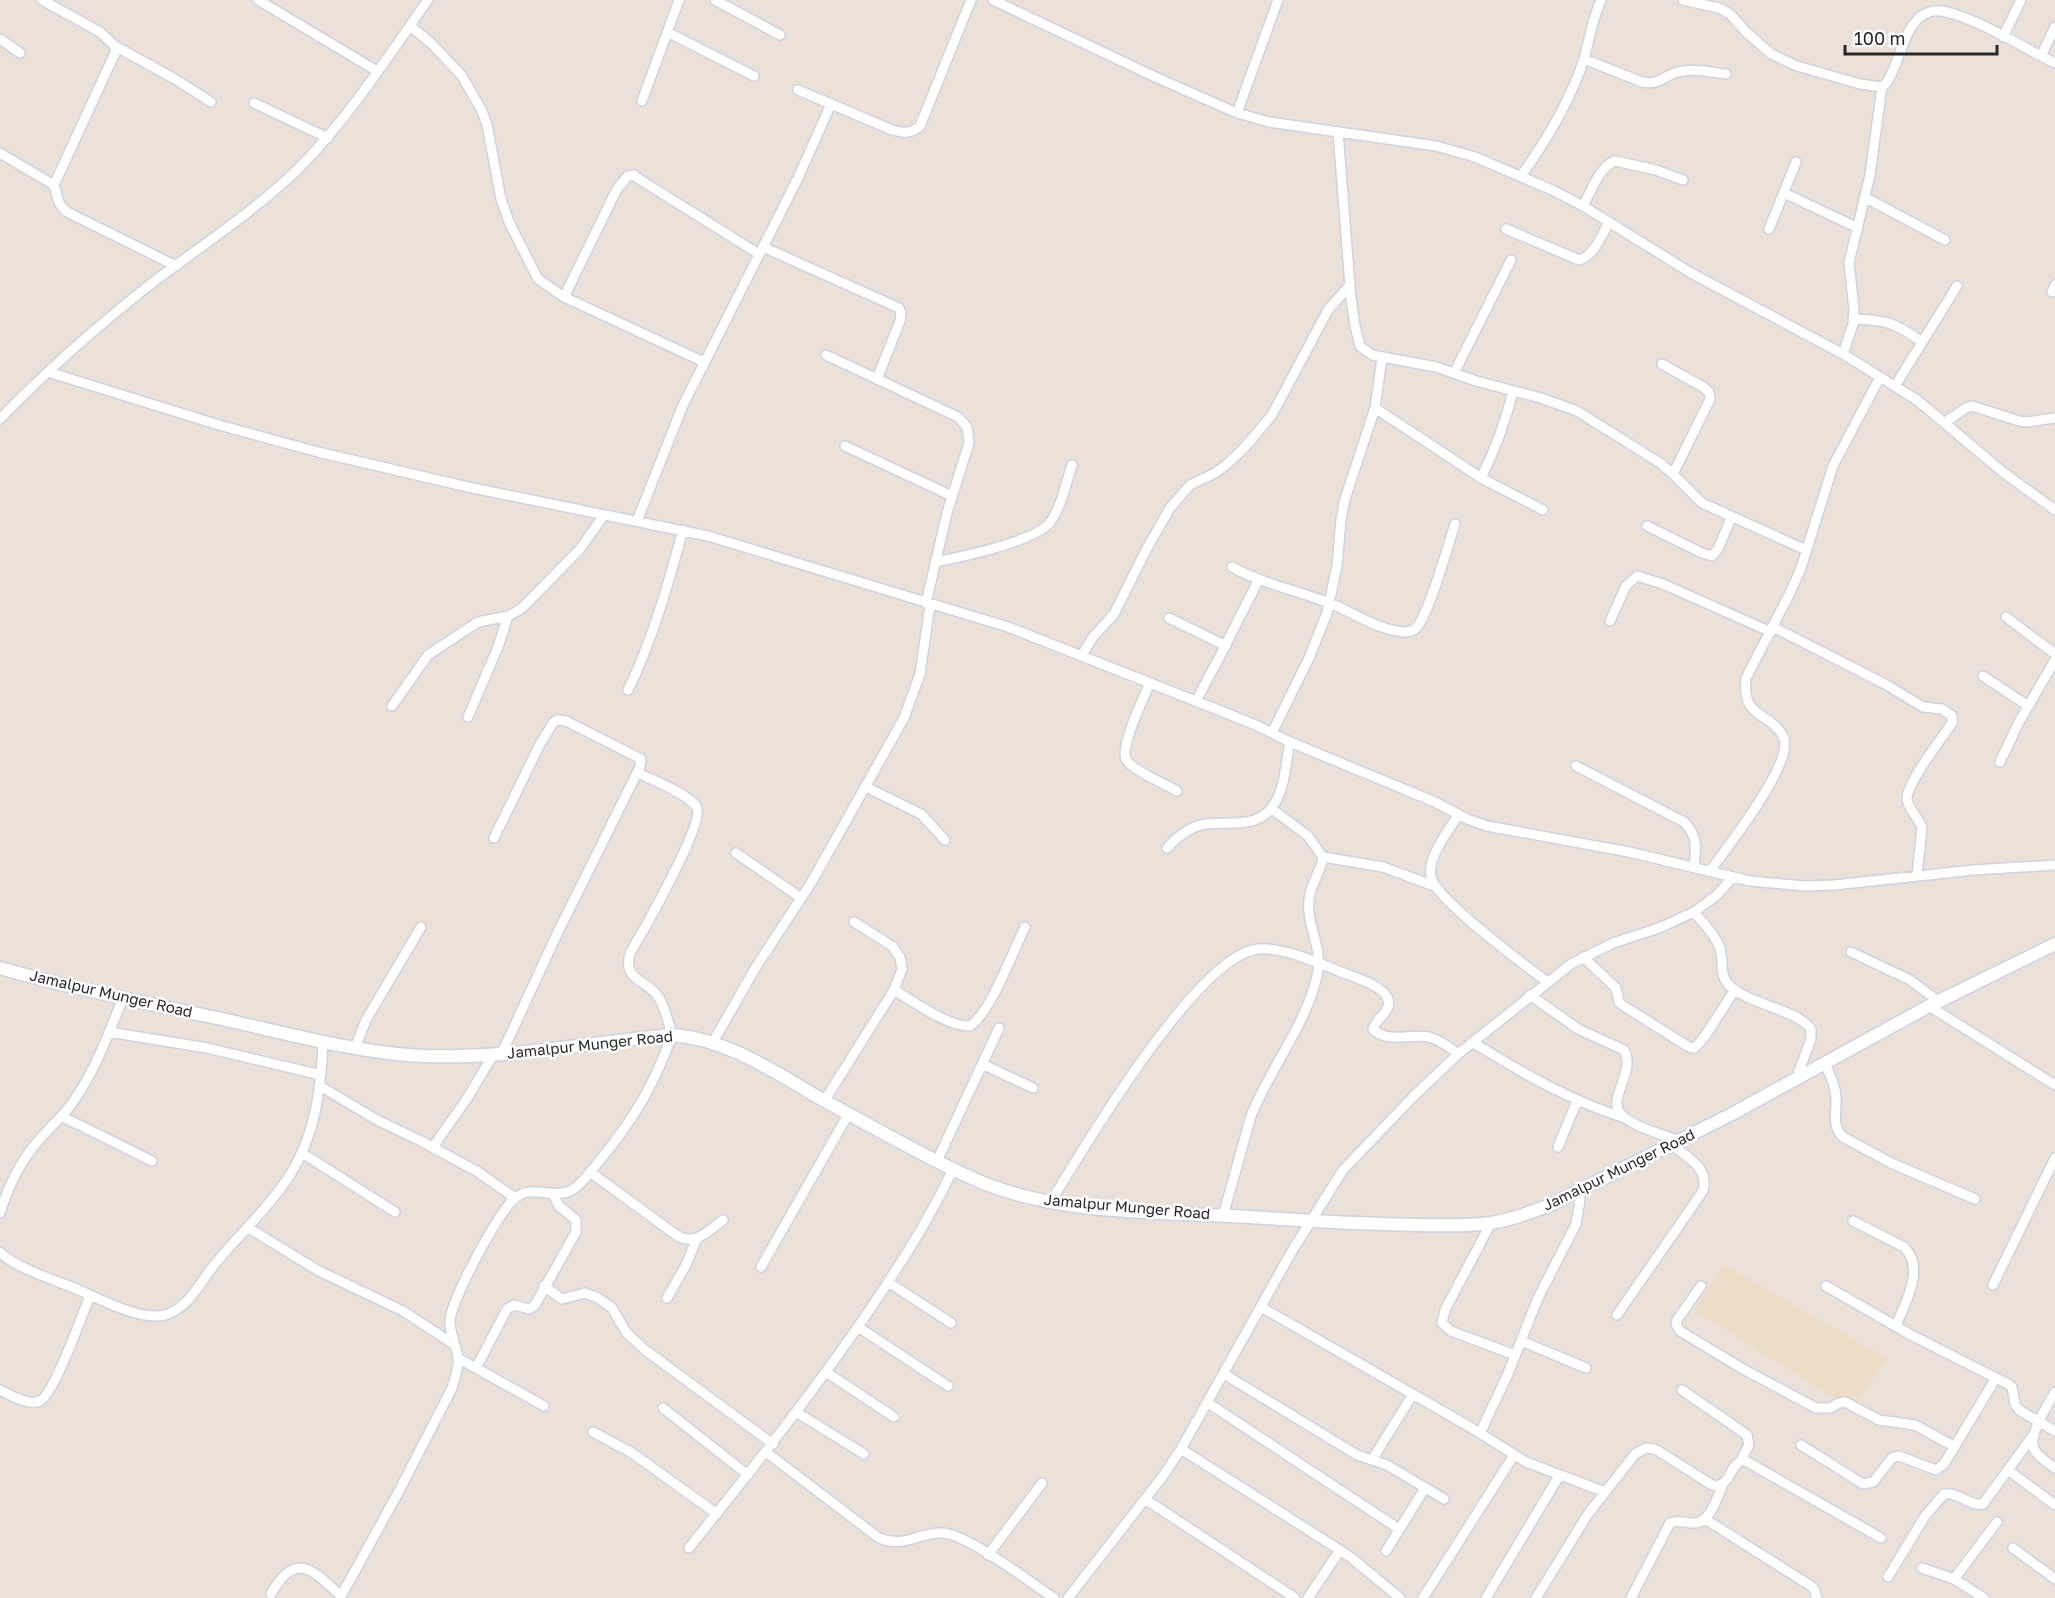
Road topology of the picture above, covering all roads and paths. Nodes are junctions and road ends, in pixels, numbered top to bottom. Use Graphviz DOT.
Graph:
graph roads {
  1 [pos="42,0"];
  2 [pos="258,0"];
  3 [pos="428,0"];
  4 [pos="679,0"];
  5 [pos="715,0"];
  6 [pos="971,0"];
  7 [pos="993,0"];
  8 [pos="1278,0"];
  9 [pos="1683,0"];
  10 [pos="2021,0"];
  11 [pos="1597,1"];
  12 [pos="410,26"];
  13 [pos="2055,27"];
  14 [pos="668,32"];
  15 [pos="780,35"];
  16 [pos="2003,37"];
  17 [pos="0,39"];
  18 [pos="115,46"];
  19 [pos="20,53"];
  20 [pos="2041,56"];
  21 [pos="1584,58"];
  22 [pos="2055,63"];
  23 [pos="377,71"];
  24 [pos="1726,74"];
  25 [pos="754,76"];
  26 [pos="1882,87"];
  27 [pos="798,90"];
  28 [pos="642,101"];
  29 [pos="211,102"];
  30 [pos="254,103"];
  31 [pos="831,104"];
  32 [pos="1238,113"];
  33 [pos="1338,132"];
  34 [pos="327,138"];
  35 [pos="0,153"];
  36 [pos="1796,162"];
  37 [pos="1521,176"];
  38 [pos="1683,180"];
  39 [pos="54,185"];
  40 [pos="1784,194"];
  41 [pos="1866,198"];
  42 [pos="1583,206"];
  43 [pos="1610,222"];
  44 [pos="1858,228"];
  45 [pos="1506,229"];
  46 [pos="1769,229"];
  47 [pos="1945,240"];
  48 [pos="761,250"];
  49 [pos="1511,260"];
  50 [pos="176,266"];
  51 [pos="1350,285"];
  52 [pos="1957,286"];
  53 [pos="564,297"];
  54 [pos="1853,320"];
  55 [pos="1922,342"];
  56 [pos="1843,354"];
  57 [pos="826,355"];
  58 [pos="1382,358"];
  59 [pos="704,362"];
  60 [pos="1662,364"];
  61 [pos="48,372"];
  62 [pos="1454,373"];
  63 [pos="1880,377"];
  64 [pos="877,379"];
  65 [pos="1895,386"];
  66 [pos="1513,391"];
  67 [pos="1375,408"];
  68 [pos="2055,418"];
  69 [pos="0,419"];
  70 [pos="1945,422"];
  71 [pos="845,446"];
  72 [pos="1072,465"];
  73 [pos="1673,474"];
  74 [pos="1481,478"];
  75 [pos="952,496"];
  76 [pos="1543,510"];
  77 [pos="2055,510"];
  78 [pos="604,514"];
  79 [pos="1731,518"];
  80 [pos="637,521"];
  81 [pos="1455,524"];
  82 [pos="1647,526"];
  83 [pos="683,530"];
  84 [pos="1806,550"];
  85 [pos="935,562"];
  86 [pos="1232,567"];
  87 [pos="1258,579"];
  88 [pos="1329,603"];
  89 [pos="928,604"];
  90 [pos="508,616"];
  91 [pos="2006,617"];
  92 [pos="1169,618"];
  93 [pos="1610,621"];
  94 [pos="1772,629"];
  95 [pos="1226,646"];
  96 [pos="2055,654"];
  97 [pos="1082,655"];
  98 [pos="2055,660"];
  99 [pos="1983,676"];
  100 [pos="1150,683"];
  101 [pos="628,690"];
  102 [pos="1196,701"];
  103 [pos="392,706"];
  104 [pos="2028,706"];
  105 [pos="468,717"];
  106 [pos="1272,733"];
  107 [pos="1290,742"];
  108 [pos="2000,762"];
  109 [pos="1576,766"];
  110 [pos="638,773"];
  111 [pos="866,787"];
  112 [pos="1177,791"];
  113 [pos="1272,809"];
  114 [pos="1458,815"];
  115 [pos="494,838"];
  116 [pos="945,840"];
  117 [pos="1167,848"];
  118 [pos="736,853"];
  119 [pos="1323,857"];
  120 [pos="2055,865"];
  121 [pos="1694,867"];
  122 [pos="1710,871"];
  123 [pos="1917,875"];
  124 [pos="1733,877"];
  125 [pos="1434,886"];
  126 [pos="801,898"];
  127 [pos="1694,912"];
  128 [pos="854,922"];
  129 [pos="421,927"];
  130 [pos="1025,927"];
  131 [pos="2055,944"];
  132 [pos="1851,952"];
  133 [pos="1583,957"];
  134 [pos="1319,964"];
  135 [pos="0,968"];
  136 [pos="1547,982"];
  137 [pos="894,990"];
  138 [pos="1735,990"];
  139 [pos="1530,995"];
  140 [pos="123,998"];
  141 [pos="1933,1004"];
  142 [pos="999,1028"];
  143 [pos="109,1032"];
  144 [pos="672,1035"];
  145 [pos="323,1041"];
  146 [pos="713,1042"];
  147 [pos="1472,1042"];
  148 [pos="356,1048"];
  149 [pos="1458,1054"];
  150 [pos="497,1055"];
  151 [pos="982,1064"];
  152 [pos="1825,1064"];
  153 [pos="321,1075"];
  154 [pos="1796,1080"];
  155 [pos="2055,1085"];
  156 [pos="320,1086"];
  157 [pos="1033,1088"];
  158 [pos="825,1100"];
  159 [pos="1577,1101"];
  160 [pos="849,1113"];
  161 [pos="62,1116"];
  162 [pos="1627,1119"];
  163 [pos="1676,1143"];
  164 [pos="433,1147"];
  165 [pos="1558,1147"];
  166 [pos="302,1153"];
  167 [pos="2055,1158"];
  168 [pos="152,1161"];
  169 [pos="937,1161"];
  170 [pos="953,1169"];
  171 [pos="590,1172"];
  172 [pos="1579,1191"];
  173 [pos="553,1194"];
  174 [pos="515,1198"];
  175 [pos="1975,1200"];
  176 [pos="1050,1203"];
  177 [pos="395,1212"];
  178 [pos="0,1213"];
  179 [pos="1223,1216"];
  180 [pos="723,1220"];
  181 [pos="1311,1221"];
  182 [pos="1853,1221"];
  183 [pos="1491,1223"];
  184 [pos="247,1227"];
  185 [pos="697,1238"];
  186 [pos="0,1252"];
  187 [pos="761,1268"];
  188 [pos="888,1282"];
  189 [pos="1993,1285"];
  190 [pos="544,1286"];
  191 [pos="1701,1286"];
  192 [pos="1826,1286"];
  193 [pos="90,1295"];
  194 [pos="667,1298"];
  195 [pos="1261,1307"];
  196 [pos="1617,1315"];
  197 [pos="951,1323"];
  198 [pos="1896,1326"];
  199 [pos="858,1327"];
  200 [pos="1521,1341"];
  201 [pos="455,1345"];
  202 [pos="1515,1355"];
  203 [pos="458,1358"];
  204 [pos="476,1368"];
  205 [pos="1586,1368"];
  206 [pos="826,1372"];
  207 [pos="1224,1374"];
  208 [pos="1996,1378"];
  209 [pos="948,1386"];
  210 [pos="0,1390"];
  211 [pos="1682,1390"];
  212 [pos="2055,1392"];
  213 [pos="1413,1394"];
  214 [pos="1208,1403"];
  215 [pos="544,1406"];
  216 [pos="663,1408"];
  217 [pos="796,1412"];
  218 [pos="894,1417"];
  219 [pos="2039,1422"];
  220 [pos="2055,1431"];
  221 [pos="594,1432"];
  222 [pos="1480,1433"];
  223 [pos="2034,1434"];
  224 [pos="1801,1445"];
  225 [pos="1954,1447"];
  226 [pos="769,1448"];
  227 [pos="1181,1449"];
  228 [pos="864,1454"];
  229 [pos="1514,1455"];
  230 [pos="1372,1460"];
  231 [pos="1741,1460"];
  232 [pos="2055,1468"];
  233 [pos="2008,1470"];
  234 [pos="748,1475"];
  235 [pos="1559,1476"];
  236 [pos="1042,1483"];
  237 [pos="1723,1484"];
  238 [pos="1425,1488"];
  239 [pos="1605,1491"];
  240 [pos="1145,1499"];
  241 [pos="1444,1499"];
  242 [pos="2055,1505"];
  243 [pos="717,1514"];
  244 [pos="1705,1520"];
  245 [pos="1997,1522"];
  246 [pos="1399,1529"];
  247 [pos="1881,1538"];
  248 [pos="689,1548"];
  249 [pos="2013,1548"];
  250 [pos="1340,1550"];
  251 [pos="1386,1551"];
  252 [pos="988,1555"];
  253 [pos="1922,1568"];
  254 [pos="1888,1577"];
  255 [pos="1954,1579"];
  256 [pos="2055,1579"];
  257 [pos="271,1594"];
  258 [pos="341,1597"];
  259 [pos="1054,1598"];
  260 [pos="1068,1598"];
  261 [pos="1295,1598"];
  262 [pos="1308,1598"];
  263 [pos="1400,1598"];
  264 [pos="1423,1598"];
  265 [pos="1486,1598"];
  266 [pos="1536,1598"];
  267 [pos="1631,1598"];
  268 [pos="1817,1598"];
  269 [pos="1984,1598"];
  1 -- 18 [label="street"];
  2 -- 23 [label="street"];
  3 -- 12 [label="street"];
  4 -- 14 [label="street"];
  5 -- 15 [label="street"];
  6 -- 31 [label="street"];
  7 -- 32 [label="street"];
  8 -- 32 [label="street"];
  9 -- 26 [label="street"];
  10 -- 16 [label="street"];
  11 -- 21 [label="street"];
  12 -- 23 [label="street"];
  12 -- 53 [label="street"];
  13 -- 20 [label="street"];
  14 -- 25 [label="street"];
  14 -- 28 [label="street"];
  16 -- 20 [label="street"];
  16 -- 26 [label="street"];
  17 -- 19 [label="street"];
  18 -- 29 [label="street"];
  18 -- 39 [label="street"];
  20 -- 22 [label="street"];
  21 -- 24 [label="street"];
  21 -- 37 [label="street"];
  23 -- 34 [label="street"];
  26 -- 41 [label="street"];
  27 -- 31 [label="street"];
  30 -- 34 [label="street"];
  31 -- 48 [label="street"];
  32 -- 33 [label="street"];
  33 -- 37 [label="street"];
  33 -- 51 [label="street"];
  34 -- 50 [label="street"];
  35 -- 39 [label="street"];
  36 -- 40 [label="street"];
  37 -- 42 [label="street"];
  38 -- 42 [label="street"];
  39 -- 50 [label="street"];
  40 -- 44 [label="street"];
  40 -- 46 [label="street"];
  41 -- 44 [label="street"];
  41 -- 47 [label="street"];
  42 -- 43 [label="street"];
  43 -- 45 [label="street"];
  43 -- 56 [label="street"];
  44 -- 54 [label="street"];
  48 -- 53 [label="street"];
  48 -- 59 [label="street"];
  48 -- 64 [label="street"];
  49 -- 62 [label="street"];
  50 -- 61 [label="street"];
  51 -- 58 [label="street"];
  51 -- 97 [label="street"];
  52 -- 55 [label="street"];
  53 -- 59 [label="street"];
  54 -- 55 [label="street"];
  54 -- 56 [label="street"];
  55 -- 65 [label="street"];
  56 -- 63 [label="street"];
  57 -- 64 [label="street"];
  58 -- 62 [label="street"];
  58 -- 67 [label="street"];
  59 -- 80 [label="street"];
  60 -- 73 [label="street"];
  61 -- 69 [label="street"];
  61 -- 78 [label="street"];
  62 -- 66 [label="street"];
  63 -- 65 [label="street"];
  63 -- 84 [label="street"];
  64 -- 75 [label="street"];
  65 -- 70 [label="street"];
  66 -- 73 [label="street"];
  66 -- 74 [label="street"];
  67 -- 74 [label="street"];
  67 -- 88 [label="street"];
  68 -- 70 [label="street"];
  70 -- 77 [label="street"];
  71 -- 75 [label="street"];
  72 -- 85 [label="street"];
  73 -- 79 [label="street"];
  74 -- 76 [label="street"];
  75 -- 85 [label="street"];
  78 -- 80 [label="street"];
  78 -- 90 [label="street"];
  79 -- 82 [label="street"];
  79 -- 84 [label="street"];
  80 -- 83 [label="street"];
  81 -- 88 [label="street"];
  83 -- 89 [label="street"];
  83 -- 101 [label="street"];
  84 -- 94 [label="street"];
  85 -- 89 [label="street"];
  86 -- 87 [label="street"];
  87 -- 88 [label="street"];
  87 -- 95 [label="street"];
  88 -- 106 [label="street"];
  89 -- 97 [label="street"];
  89 -- 111 [label="street"];
  90 -- 103 [label="street"];
  90 -- 105 [label="street"];
  91 -- 96 [label="street"];
  92 -- 95 [label="street"];
  93 -- 94 [label="street"];
  94 -- 122 [label="street"];
  94 -- 123 [label="street"];
  95 -- 102 [label="street"];
  97 -- 100 [label="street"];
  98 -- 104 [label="street"];
  99 -- 104 [label="street"];
  100 -- 102 [label="street"];
  100 -- 112 [label="street"];
  102 -- 106 [label="street"];
  104 -- 108 [label="street"];
  106 -- 107 [label="street"];
  107 -- 113 [label="street"];
  107 -- 114 [label="street"];
  109 -- 121 [label="street"];
  110 -- 115 [label="street"];
  110 -- 144 [label="street"];
  110 -- 150 [label="street"];
  111 -- 116 [label="street"];
  111 -- 126 [label="street"];
  113 -- 117 [label="street"];
  113 -- 119 [label="street"];
  114 -- 121 [label="street"];
  114 -- 125 [label="street"];
  118 -- 126 [label="street"];
  119 -- 125 [label="street"];
  119 -- 134 [label="street"];
  120 -- 123 [label="street"];
  121 -- 122 [label="street"];
  122 -- 124 [label="street"];
  123 -- 124 [label="street"];
  124 -- 127 [label="street"];
  125 -- 136 [label="street"];
  126 -- 146 [label="street"];
  127 -- 133 [label="street"];
  127 -- 138 [label="street"];
  128 -- 137 [label="street"];
  129 -- 148 [label="street"];
  130 -- 137 [label="street"];
  131 -- 141 [label="street, Jamalpur Munger Road"];
  132 -- 141 [label="street"];
  133 -- 136 [label="street"];
  133 -- 138 [label="street"];
  134 -- 149 [label="street"];
  134 -- 176 [label="street"];
  134 -- 179 [label="street"];
  135 -- 140 [label="street, Jamalpur Munger Road"];
  136 -- 139 [label="street"];
  137 -- 158 [label="street"];
  138 -- 154 [label="street"];
  139 -- 147 [label="street"];
  139 -- 162 [label="street"];
  140 -- 143 [label="street"];
  140 -- 145 [label="street, Jamalpur Munger Road"];
  141 -- 152 [label="street, Jamalpur Munger Road"];
  141 -- 155 [label="street"];
  142 -- 151 [label="street"];
  143 -- 153 [label="street"];
  143 -- 161 [label="street"];
  144 -- 146 [label="street, Jamalpur Munger Road"];
  144 -- 150 [label="street, Jamalpur Munger Road"];
  144 -- 171 [label="street"];
  145 -- 148 [label="street, Jamalpur Munger Road"];
  145 -- 153 [label="street"];
  146 -- 158 [label="street, Jamalpur Munger Road"];
  147 -- 149 [label="street"];
  147 -- 159 [label="street"];
  148 -- 150 [label="street, Jamalpur Munger Road"];
  149 -- 181 [label="street"];
  150 -- 164 [label="street"];
  151 -- 157 [label="street"];
  151 -- 169 [label="street"];
  152 -- 154 [label="street, Jamalpur Munger Road"];
  152 -- 175 [label="street"];
  153 -- 156 [label="street"];
  154 -- 163 [label="street, Jamalpur Munger Road"];
  156 -- 164 [label="street"];
  156 -- 166 [label="street"];
  158 -- 160 [label="street, Jamalpur Munger Road"];
  159 -- 162 [label="street"];
  159 -- 165 [label="street"];
  160 -- 169 [label="street, Jamalpur Munger Road"];
  160 -- 187 [label="street"];
  161 -- 168 [label="street"];
  161 -- 178 [label="street"];
  162 -- 163 [label="street"];
  163 -- 172 [label="street, Jamalpur Munger Road"];
  163 -- 196 [label="street"];
  164 -- 174 [label="street"];
  166 -- 177 [label="street"];
  166 -- 184 [label="street"];
  167 -- 189 [label="street"];
  169 -- 170 [label="street, Jamalpur Munger Road"];
  170 -- 176 [label="street, Jamalpur Munger Road"];
  170 -- 188 [label="street"];
  171 -- 173 [label="street"];
  171 -- 185 [label="street"];
  172 -- 183 [label="street, Jamalpur Munger Road"];
  172 -- 200 [label="street"];
  173 -- 174 [label="street"];
  173 -- 190 [label="street"];
  174 -- 201 [label="street"];
  176 -- 179 [label="street, Jamalpur Munger Road"];
  179 -- 181 [label="street, Jamalpur Munger Road"];
  180 -- 185 [label="street"];
  181 -- 183 [label="street, Jamalpur Munger Road"];
  181 -- 195 [label="street"];
  182 -- 198 [label="street"];
  183 -- 202 [label="street"];
  184 -- 193 [label="street"];
  184 -- 201 [label="street"];
  185 -- 194 [label="street"];
  186 -- 193 [label="street"];
  188 -- 197 [label="street"];
  188 -- 199 [label="street"];
  190 -- 204 [label="street"];
  190 -- 226 [label="street"];
  191 -- 225 [label="street"];
  192 -- 198 [label="street"];
  193 -- 210 [label="street"];
  195 -- 207 [label="street"];
  195 -- 213 [label="street"];
  198 -- 208 [label="street"];
  199 -- 206 [label="street"];
  199 -- 209 [label="street"];
  200 -- 202 [label="street"];
  200 -- 205 [label="street"];
  201 -- 203 [label="street"];
  202 -- 222 [label="street"];
  203 -- 204 [label="street"];
  203 -- 258 [label="street"];
  204 -- 215 [label="street"];
  206 -- 217 [label="street"];
  206 -- 218 [label="street"];
  207 -- 214 [label="street"];
  207 -- 230 [label="street"];
  208 -- 219 [label="street"];
  208 -- 225 [label="street"];
  211 -- 231 [label="street"];
  212 -- 219 [label="street"];
  213 -- 222 [label="street"];
  213 -- 230 [label="street"];
  214 -- 227 [label="street"];
  214 -- 246 [label="street"];
  216 -- 234 [label="street"];
  217 -- 226 [label="street"];
  217 -- 228 [label="street"];
  219 -- 220 [label="street"];
  219 -- 223 [label="street"];
  221 -- 243 [label="street"];
  222 -- 229 [label="street"];
  223 -- 232 [label="street"];
  223 -- 233 [label="street"];
  224 -- 225 [label="street"];
  226 -- 234 [label="street"];
  226 -- 252 [label="street"];
  227 -- 240 [label="street"];
  227 -- 250 [label="street"];
  229 -- 235 [label="street"];
  229 -- 264 [label="street"];
  230 -- 238 [label="street"];
  231 -- 237 [label="street"];
  231 -- 247 [label="street"];
  233 -- 242 [label="street"];
  233 -- 254 [label="street"];
  234 -- 243 [label="street"];
  235 -- 239 [label="street"];
  235 -- 265 [label="street"];
  236 -- 252 [label="street"];
  237 -- 239 [label="street"];
  237 -- 244 [label="street"];
  238 -- 241 [label="street"];
  238 -- 246 [label="street"];
  239 -- 266 [label="street"];
  240 -- 260 [label="street"];
  240 -- 261 [label="street"];
  243 -- 248 [label="street"];
  244 -- 267 [label="street"];
  244 -- 268 [label="street"];
  245 -- 255 [label="street"];
  246 -- 251 [label="street"];
  249 -- 256 [label="street"];
  250 -- 262 [label="street"];
  250 -- 263 [label="street"];
  252 -- 259 [label="street"];
  253 -- 255 [label="street"];
  255 -- 269 [label="street"];
  257 -- 258 [label="street"];
}
